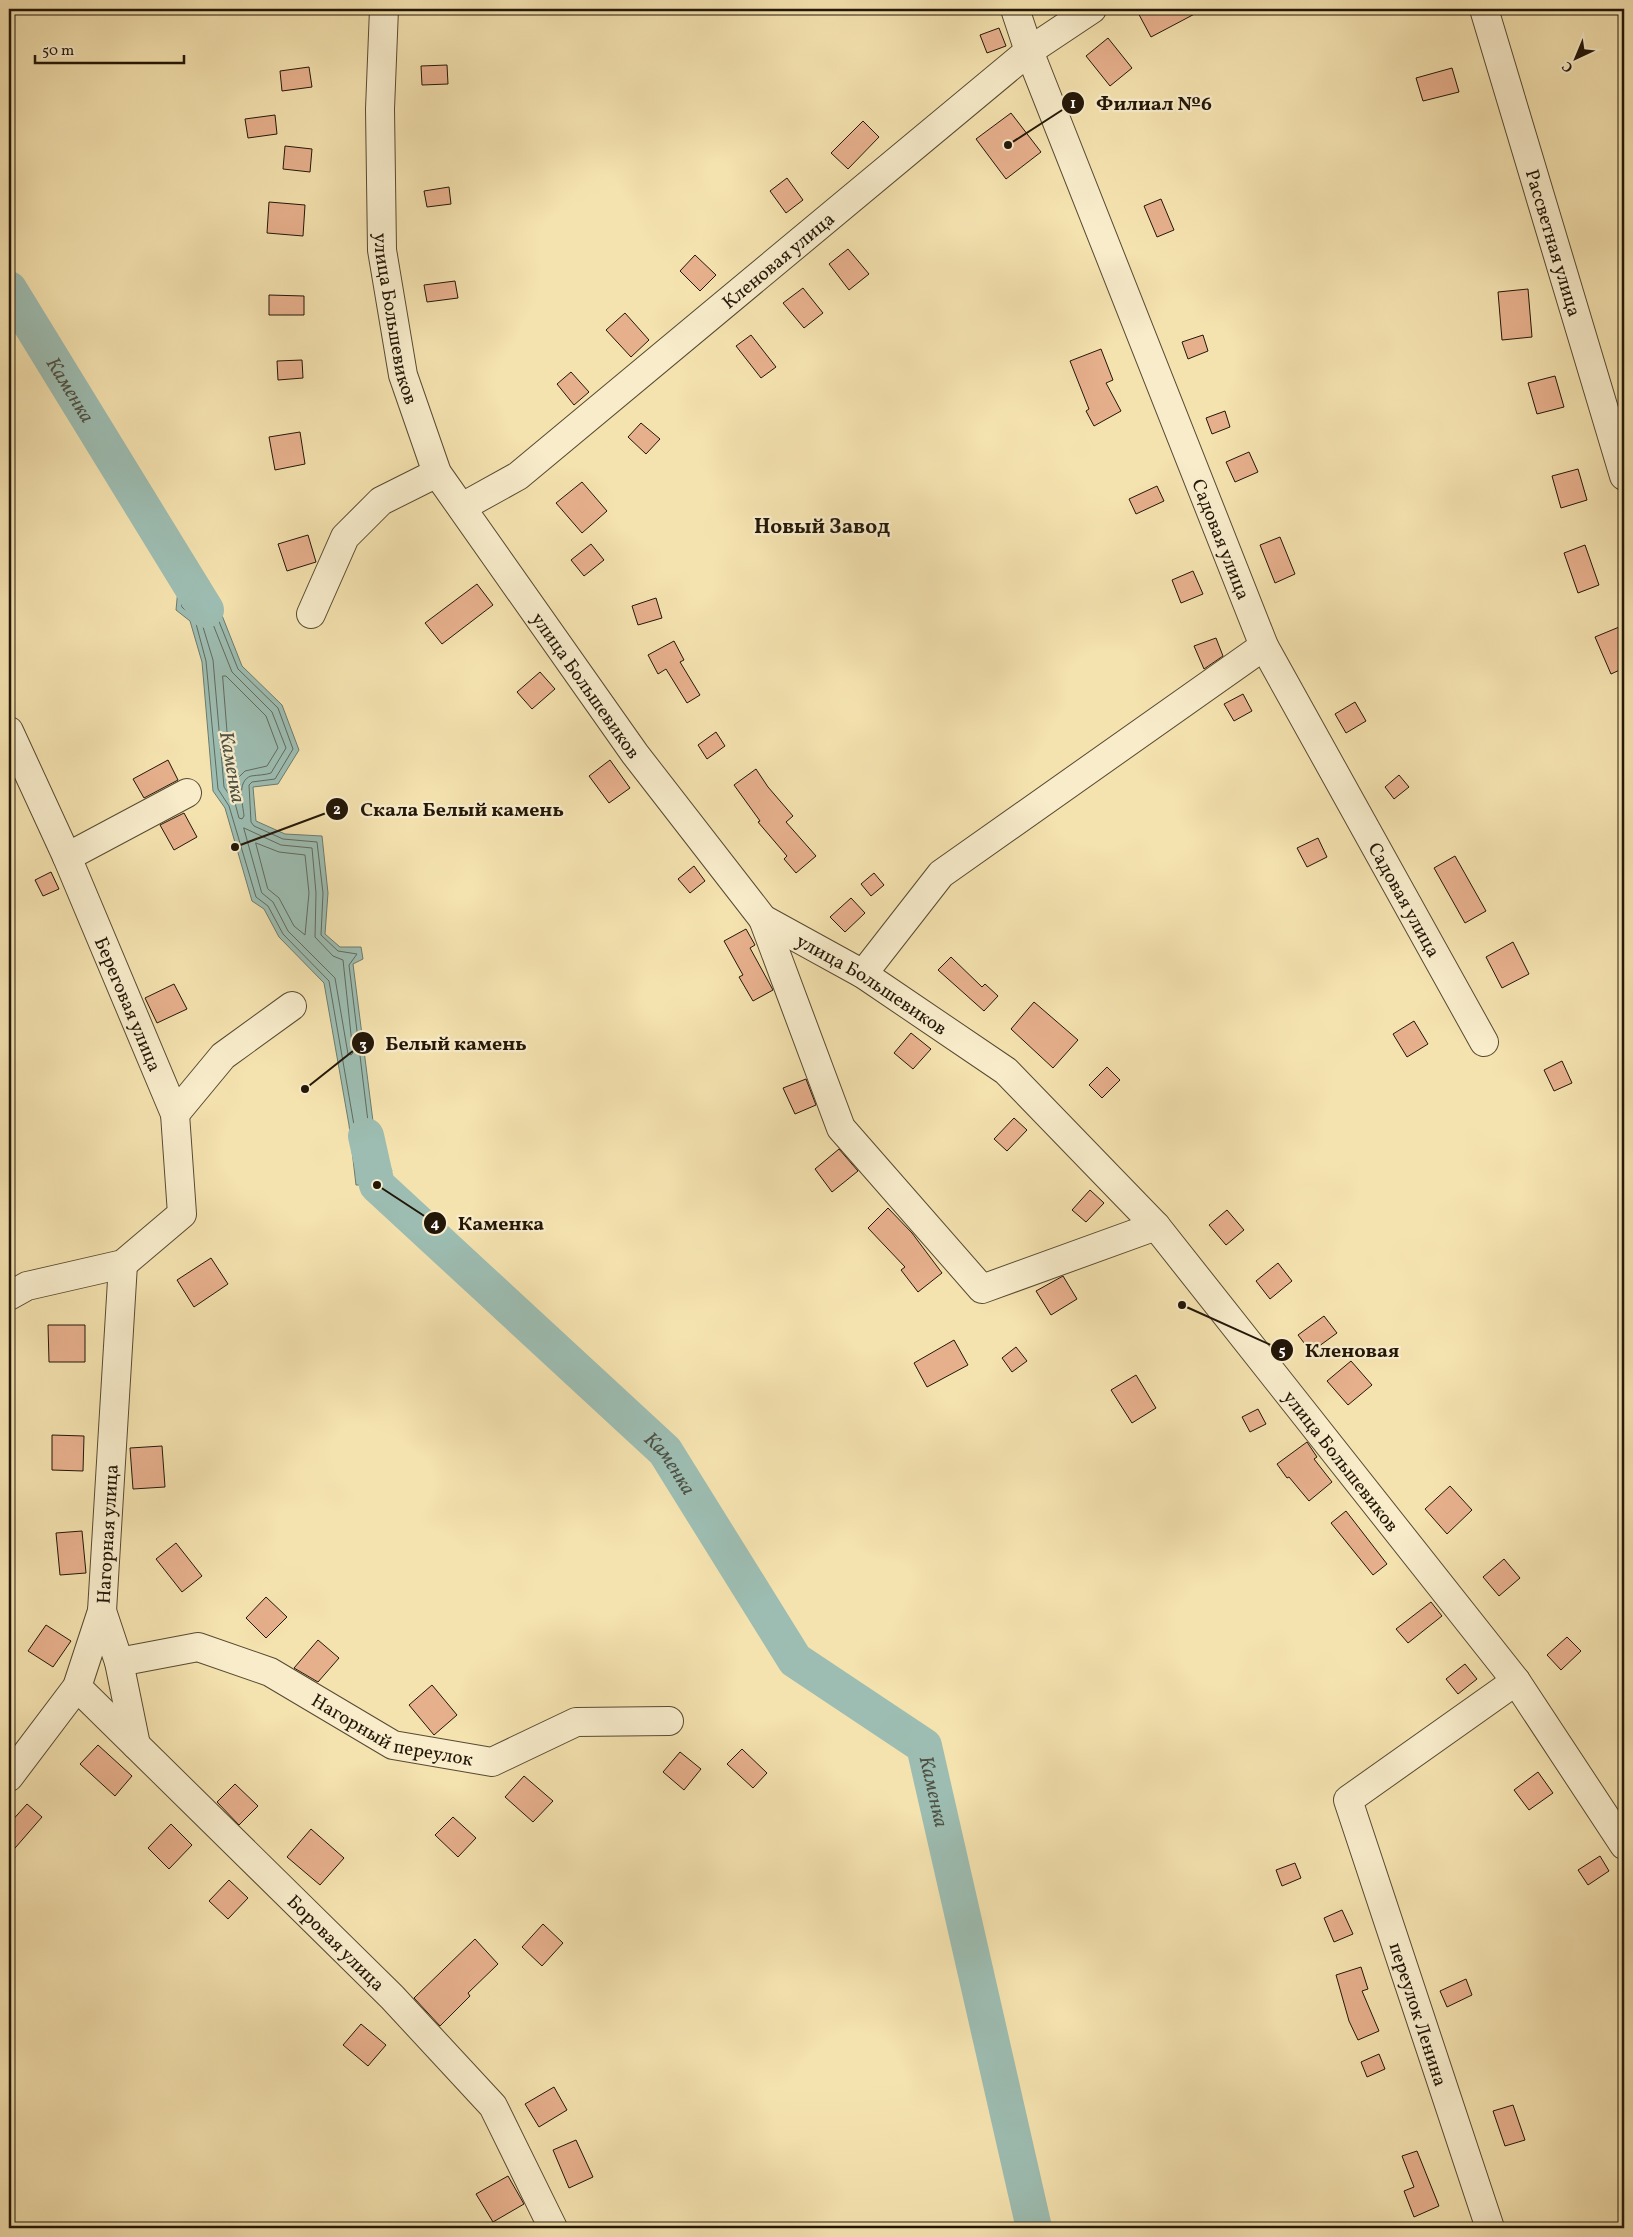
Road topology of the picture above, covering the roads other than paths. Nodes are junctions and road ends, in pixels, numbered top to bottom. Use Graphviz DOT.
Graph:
graph roads {
  1 [pos="384,9"];
  2 [pos="1015,9"];
  3 [pos="1092,9"];
  4 [pos="1484,9"];
  5 [pos="1029,51"];
  6 [pos="438,473"];
  7 [pos="1624,476"];
  8 [pos="462,507"];
  9 [pos="311,614"];
  10 [pos="1264,646"];
  11 [pos="9,731"];
  12 [pos="187,793"];
  13 [pos="67,857"];
  14 [pos="763,919"];
  15 [pos="864,974"];
  16 [pos="292,1006"];
  17 [pos="1484,1042"];
  18 [pos="175,1114"];
  19 [pos="1156,1226"];
  20 [pos="123,1264"];
  21 [pos="9,1296"];
  22 [pos="102,1611"];
  23 [pos="119,1662"];
  24 [pos="1516,1681"];
  25 [pos="77,1687"];
  26 [pos="669,1721"];
  27 [pos="136,1745"];
  28 [pos="9,1777"];
  29 [pos="1624,1845"];
  30 [pos="554,2228"];
  31 [pos="1490,2228"];
  1 -- 6 [label="street, улица Большевиков"];
  2 -- 5 [label="street, Садовая улица"];
  3 -- 5 [label="street, Кленовая улица"];
  4 -- 7 [label="street, Рассветная улица"];
  5 -- 8 [label="street, Кленовая улица"];
  5 -- 10 [label="street, Садовая улица"];
  6 -- 8 [label="street, улица Большевиков"];
  6 -- 9 [label="street"];
  8 -- 14 [label="street, улица Большевиков"];
  10 -- 15 [label="street"];
  10 -- 17 [label="street, Садовая улица"];
  11 -- 13 [label="street, Береговая улица"];
  12 -- 13 [label="street"];
  13 -- 18 [label="street, Береговая улица"];
  14 -- 15 [label="street, улица Большевиков"];
  14 -- 19 [label="street"];
  15 -- 19 [label="street, улица Большевиков"];
  16 -- 18 [label="street"];
  18 -- 20 [label="street, Береговая улица"];
  19 -- 24 [label="street, улица Большевиков"];
  20 -- 21 [label="street"];
  20 -- 22 [label="street, Нагорная улица"];
  22 -- 23 [label="street"];
  22 -- 25 [label="street, Нагорная улица"];
  23 -- 26 [label="street, Нагорный переулок"];
  23 -- 27 [label="street"];
  24 -- 29 [label="street, улица Большевиков"];
  24 -- 31 [label="street, переулок Ленина"];
  25 -- 27 [label="street, Боровая улица"];
  25 -- 28 [label="street, Нагорная улица"];
  27 -- 30 [label="street, Боровая улица"];
}
